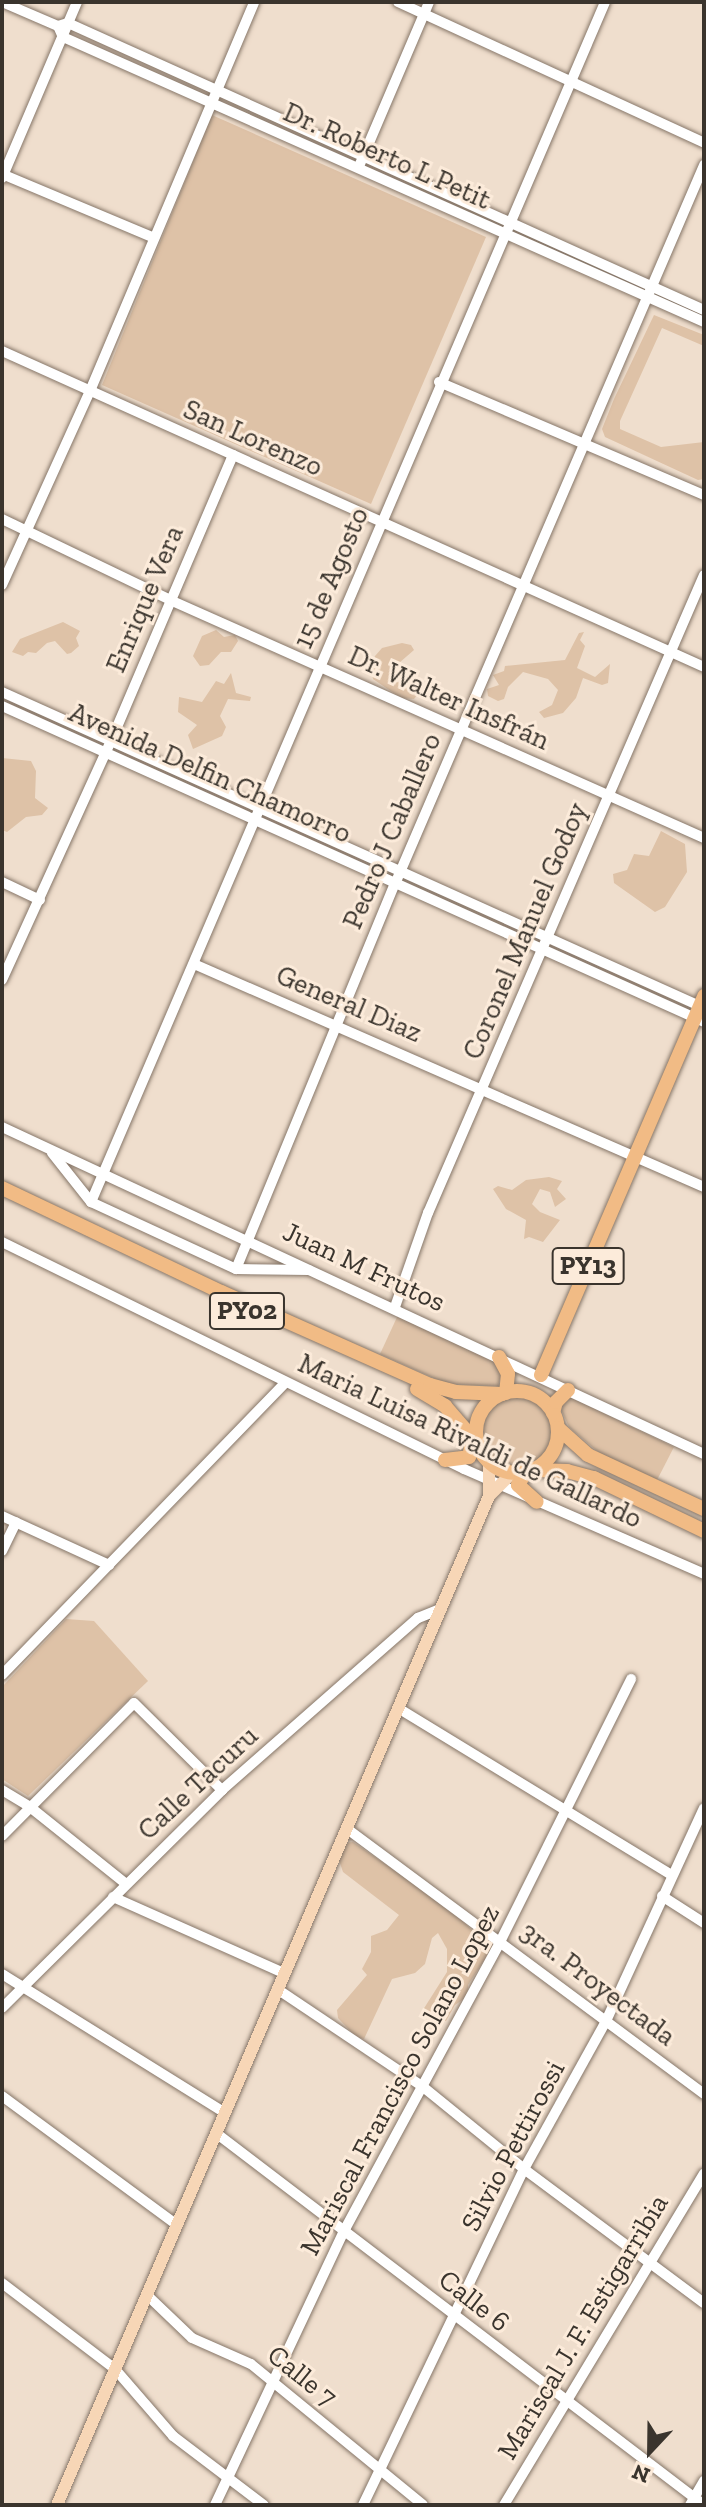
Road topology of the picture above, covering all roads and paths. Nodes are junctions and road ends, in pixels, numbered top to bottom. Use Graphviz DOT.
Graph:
graph roads {
  1 [pos="2,2"];
  2 [pos="77,2"];
  3 [pos="254,2"];
  4 [pos="398,2"];
  5 [pos="429,2"];
  6 [pos="605,2"];
  7 [pos="424,13"];
  8 [pos="63,29"];
  9 [pos="570,82"];
  10 [pos="217,92"];
  11 [pos="211,103"];
  12 [pos="704,143"];
  13 [pos="363,158"];
  14 [pos="704,165"];
  15 [pos="358,169"];
  16 [pos="2,176"];
  17 [pos="506,230"];
  18 [pos="154,238"];
  19 [pos="650,292"];
  20 [pos="704,310"];
  21 [pos="704,322"];
  22 [pos="2,351"];
  23 [pos="439,382"];
  24 [pos="90,391"];
  25 [pos="583,442"];
  26 [pos="233,455"];
  27 [pos="704,495"];
  28 [pos="2,519"];
  29 [pos="381,521"];
  30 [pos="27,531"];
  31 [pos="704,575"];
  32 [pos="2,585"];
  33 [pos="524,586"];
  34 [pos="170,600"];
  35 [pos="671,652"];
  36 [pos="320,667"];
  37 [pos="704,667"];
  38 [pos="2,692"];
  39 [pos="2,706"];
  40 [pos="461,730"];
  41 [pos="109,746"];
  42 [pos="609,795"];
  43 [pos="262,807"];
  44 [pos="256,820"];
  45 [pos="704,838"];
  46 [pos="400,872"];
  47 [pos="2,882"];
  48 [pos="395,884"];
  49 [pos="40,900"];
  50 [pos="549,939"];
  51 [pos="544,951"];
  52 [pos="194,964"];
  53 [pos="2,980"];
  54 [pos="701,1010"];
  55 [pos="335,1025"];
  56 [pos="483,1088"];
  57 [pos="2,1127"];
  58 [pos="49,1149"];
  59 [pos="635,1156"];
  60 [pos="104,1173"];
  61 [pos="704,1187"];
  62 [pos="2,1188"];
  63 [pos="2,1199"];
  64 [pos="91,1202"];
  65 [pos="248,1239"];
  66 [pos="2,1242"];
  67 [pos="236,1269"];
  68 [pos="315,1270"];
  69 [pos="395,1307"];
  70 [pos="499,1357"];
  71 [pos="541,1375"];
  72 [pos="285,1383"];
  73 [pos="568,1390"];
  74 [pos="506,1393"];
  75 [pos="552,1411"];
  76 [pos="558,1428"];
  77 [pos="475,1441"];
  78 [pos="703,1449"];
  79 [pos="445,1460"];
  80 [pos="489,1463"];
  81 [pos="524,1472"];
  82 [pos="495,1484"];
  83 [pos="537,1502"];
  84 [pos="704,1509"];
  85 [pos="2,1516"];
  86 [pos="16,1522"];
  87 [pos="704,1531"];
  88 [pos="2,1551"];
  89 [pos="109,1565"];
  90 [pos="704,1574"];
  91 [pos="440,1609"];
  92 [pos="2,1675"];
  93 [pos="631,1679"];
  94 [pos="398,1708"];
  95 [pos="2,1790"];
  96 [pos="222,1790"];
  97 [pos="30,1807"];
  98 [pos="704,1808"];
  99 [pos="568,1812"];
  100 [pos="346,1828"];
  101 [pos="2,1836"];
  102 [pos="672,1875"];
  103 [pos="126,1884"];
  104 [pos="662,1896"];
  105 [pos="113,1897"];
  106 [pos="704,1923"];
  107 [pos="500,1942"];
  108 [pos="284,1973"];
  109 [pos="2,1974"];
  110 [pos="22,1988"];
  111 [pos="277,1989"];
  112 [pos="2,2008"];
  113 [pos="606,2021"];
  114 [pos="422,2086"];
  115 [pos="704,2094"];
  116 [pos="2,2096"];
  117 [pos="224,2112"];
  118 [pos="216,2133"];
  119 [pos="524,2169"];
  120 [pos="704,2174"];
  121 [pos="177,2225"];
  122 [pos="344,2231"];
  123 [pos="650,2263"];
  124 [pos="2,2283"];
  125 [pos="147,2295"];
  126 [pos="704,2303"];
  127 [pos="454,2316"];
  128 [pos="115,2369"];
  129 [pos="273,2382"];
  130 [pos="566,2402"];
  131 [pos="381,2472"];
  132 [pos="228,2478"];
  133 [pos="704,2481"];
  134 [pos="692,2501"];
  135 [pos="57,2505"];
  136 [pos="215,2505"];
  137 [pos="264,2505"];
  138 [pos="363,2505"];
  139 [pos="423,2505"];
  140 [pos="504,2505"];
  141 [pos="704,2505"];
  1 -- 8 [label="street, Dr. Roberto L Petit"];
  2 -- 8 [label="street"];
  3 -- 10 [label="street"];
  4 -- 7 [label="street"];
  5 -- 7 [label="street"];
  6 -- 9 [label="street, 15 de Agosto"];
  7 -- 9 [label="street"];
  7 -- 13 [label="street"];
  8 -- 10 [label="street, Dr. Roberto L Petit"];
  8 -- 11 [label="street, Dr. Roberto L Petit"];
  8 -- 16 [label="street"];
  9 -- 12 [label="street"];
  9 -- 17 [label="street, 15 de Agosto"];
  10 -- 11 [label="street"];
  10 -- 13 [label="street, Dr. Roberto L Petit"];
  11 -- 15 [label="street, Dr. Roberto L Petit"];
  11 -- 18 [label="street"];
  13 -- 15 [label="street"];
  13 -- 17 [label="street, Dr. Roberto L Petit"];
  14 -- 19 [label="street, Pedro J Caballero"];
  15 -- 17 [label="street, Dr. Roberto L Petit"];
  16 -- 18 [label="street"];
  17 -- 19 [label="street, Dr. Roberto L Petit"];
  17 -- 23 [label="street, 15 de Agosto"];
  18 -- 24 [label="street"];
  19 -- 20 [label="street, Dr. Roberto L Petit"];
  19 -- 21 [label="street, Dr. Roberto L Petit"];
  19 -- 25 [label="street, Pedro J Caballero"];
  22 -- 24 [label="street, San Lorenzo"];
  23 -- 25 [label="street"];
  23 -- 29 [label="street, 15 de Agosto"];
  24 -- 26 [label="street, San Lorenzo"];
  24 -- 30 [label="street"];
  25 -- 27 [label="street"];
  25 -- 33 [label="street, Pedro J Caballero"];
  26 -- 29 [label="street, San Lorenzo"];
  26 -- 34 [label="street, Enrique Vera"];
  28 -- 30 [label="street, Dr. Walter Insfrán"];
  29 -- 33 [label="street, San Lorenzo"];
  29 -- 36 [label="street, 15 de Agosto"];
  30 -- 32 [label="street"];
  30 -- 34 [label="street, Dr. Walter Insfrán"];
  31 -- 35 [label="street, Coronel Manuel Godoy"];
  33 -- 35 [label="street, San Lorenzo"];
  33 -- 40 [label="street, Pedro J Caballero"];
  34 -- 36 [label="street, Dr. Walter Insfrán"];
  34 -- 41 [label="street, Enrique Vera"];
  35 -- 37 [label="street, San Lorenzo"];
  35 -- 42 [label="street, Coronel Manuel Godoy"];
  36 -- 40 [label="street, Dr. Walter Insfrán"];
  36 -- 43 [label="street, 15 de Agosto"];
  38 -- 41 [label="street, Avenida Delfin Chamorro"];
  39 -- 41 [label="street, Avenida Delfin Chamorro"];
  40 -- 42 [label="street, Dr. Walter Insfrán"];
  40 -- 46 [label="street, Pedro J Caballero"];
  41 -- 43 [label="street, Avenida Delfin Chamorro"];
  41 -- 44 [label="street, Avenida Delfin Chamorro"];
  41 -- 49 [label="street, Enrique Vera"];
  42 -- 45 [label="street, Dr. Walter Insfrán"];
  42 -- 50 [label="street, Coronel Manuel Godoy"];
  43 -- 44 [label="street, 15 de Agosto"];
  43 -- 46 [label="street, Avenida Delfin Chamorro"];
  44 -- 48 [label="street, Avenida Delfin Chamorro"];
  44 -- 52 [label="street, 15 de Agosto"];
  46 -- 48 [label="street, Pedro J Caballero"];
  46 -- 50 [label="street, Avenida Delfin Chamorro"];
  47 -- 49 [label="street"];
  48 -- 51 [label="street, Avenida Delfin Chamorro"];
  48 -- 55 [label="street, Pedro J Caballero"];
  49 -- 53 [label="street, Enrique Vera"];
  50 -- 51 [label="street, Coronel Manuel Godoy"];
  50 -- 54 [label="street, Avenida Delfin Chamorro"];
  51 -- 54 [label="street, Avenida Delfin Chamorro"];
  51 -- 56 [label="street, Coronel Manuel Godoy"];
  52 -- 55 [label="street, General Diaz"];
  52 -- 60 [label="street, 15 de Agosto"];
  54 -- 59 [label="highway, PY13"];
  55 -- 56 [label="street, General Diaz"];
  55 -- 65 [label="street, Pedro J Caballero"];
  56 -- 59 [label="street, General Diaz"];
  56 -- 69 [label="street, Coronel Manuel Godoy"];
  57 -- 58 [label="street, Juan M Frutos"];
  58 -- 60 [label="street, Juan M Frutos"];
  58 -- 64 [label="street"];
  59 -- 61 [label="street, General Diaz"];
  59 -- 71 [label="highway, PY13"];
  60 -- 64 [label="street, 15 de Agosto"];
  60 -- 65 [label="street, Juan M Frutos"];
  62 -- 74 [label="highway, PY02"];
  63 -- 77 [label="highway, PY02"];
  64 -- 67 [label="street"];
  65 -- 67 [label="street, Pedro J Caballero"];
  65 -- 68 [label="street, Juan M Frutos"];
  66 -- 72 [label="street, Maria Luisa Rivaldi de Gallardo"];
  67 -- 68 [label="street"];
  68 -- 69 [label="street, Juan M Frutos"];
  69 -- 70 [label="street, Juan M Frutos"];
  70 -- 71 [label="street, Juan M Frutos"];
  70 -- 74 [label="highway"];
  71 -- 73 [label="street, Juan M Frutos"];
  71 -- 74 [label="highway"];
  71 -- 75 [label="highway"];
  72 -- 79 [label="street, Maria Luisa Rivaldi de Gallardo"];
  72 -- 89 [label="street"];
  73 -- 75 [label="highway"];
  73 -- 78 [label="street, Juan M Frutos"];
  74 -- 75 [label="highway, PY02"];
  74 -- 77 [label="highway"];
  75 -- 76 [label="highway"];
  76 -- 81 [label="highway"];
  76 -- 84 [label="highway"];
  77 -- 79 [label="highway"];
  77 -- 80 [label="highway, PY02"];
  79 -- 82 [label="street, Maria Luisa Rivaldi de Gallardo"];
  80 -- 81 [label="highway"];
  80 -- 82 [label="main road"];
  81 -- 82 [label="main road"];
  81 -- 83 [label="highway"];
  81 -- 87 [label="highway"];
  82 -- 83 [label="street, Maria Luisa Rivaldi de Gallardo"];
  82 -- 91 [label="main road"];
  83 -- 90 [label="street, Maria Luisa Rivaldi de Gallardo"];
  85 -- 86 [label="street"];
  86 -- 88 [label="street"];
  86 -- 89 [label="street"];
  89 -- 92 [label="street"];
  91 -- 94 [label="main road"];
  91 -- 96 [label="street, Calle Tacuru"];
  93 -- 99 [label="street, Mariscal Francisco Solano Lopez"];
  94 -- 99 [label="street"];
  94 -- 100 [label="main road"];
  95 -- 97 [label="street"];
  96 -- 97 [label="street"];
  96 -- 103 [label="street, Calle Tacuru"];
  97 -- 101 [label="street"];
  97 -- 103 [label="street"];
  98 -- 102 [label="street, Silvio Pettirossi"];
  99 -- 102 [label="street"];
  99 -- 107 [label="street, Mariscal Francisco Solano Lopez"];
  100 -- 107 [label="street, 3ra. Proyectada"];
  100 -- 108 [label="main road"];
  102 -- 104 [label="street, Silvio Pettirossi"];
  103 -- 105 [label="street, Calle Tacuru"];
  104 -- 106 [label="street"];
  104 -- 113 [label="street, Silvio Pettirossi"];
  105 -- 108 [label="street"];
  105 -- 110 [label="street, Calle Tacuru"];
  107 -- 113 [label="street, 3ra. Proyectada"];
  107 -- 114 [label="street, Mariscal Francisco Solano Lopez"];
  108 -- 111 [label="main road"];
  109 -- 110 [label="street"];
  110 -- 112 [label="street, Calle Tacuru"];
  110 -- 117 [label="street"];
  111 -- 114 [label="street"];
  111 -- 117 [label="main road"];
  113 -- 115 [label="street, 3ra. Proyectada"];
  113 -- 119 [label="street, Silvio Pettirossi"];
  114 -- 119 [label="street"];
  114 -- 122 [label="street, Mariscal Francisco Solano Lopez"];
  116 -- 121 [label="street"];
  117 -- 118 [label="main road"];
  118 -- 121 [label="main road"];
  118 -- 122 [label="street, Calle 6"];
  119 -- 123 [label="street"];
  119 -- 127 [label="street, Silvio Pettirossi"];
  120 -- 123 [label="street, Mariscal J. F. Estigarribia"];
  121 -- 125 [label="main road"];
  122 -- 127 [label="street, Calle 6"];
  122 -- 129 [label="street, Mariscal Francisco Solano Lopez"];
  123 -- 126 [label="street"];
  123 -- 130 [label="street, Mariscal J. F. Estigarribia"];
  124 -- 128 [label="street"];
  125 -- 128 [label="main road"];
  125 -- 129 [label="street, Calle 7"];
  127 -- 130 [label="street, Calle 6"];
  127 -- 131 [label="street, Silvio Pettirossi"];
  128 -- 132 [label="street"];
  128 -- 135 [label="main road"];
  129 -- 131 [label="street, Calle 7"];
  129 -- 132 [label="street, Mariscal Francisco Solano Lopez"];
  130 -- 134 [label="street, Calle 6"];
  130 -- 140 [label="street, Mariscal J. F. Estigarribia"];
  131 -- 138 [label="street, Silvio Pettirossi"];
  131 -- 139 [label="street, Calle 7"];
  132 -- 136 [label="street, Mariscal Francisco Solano Lopez"];
  132 -- 137 [label="street"];
  133 -- 134 [label="street"];
  134 -- 141 [label="street, Calle 6"];
}
